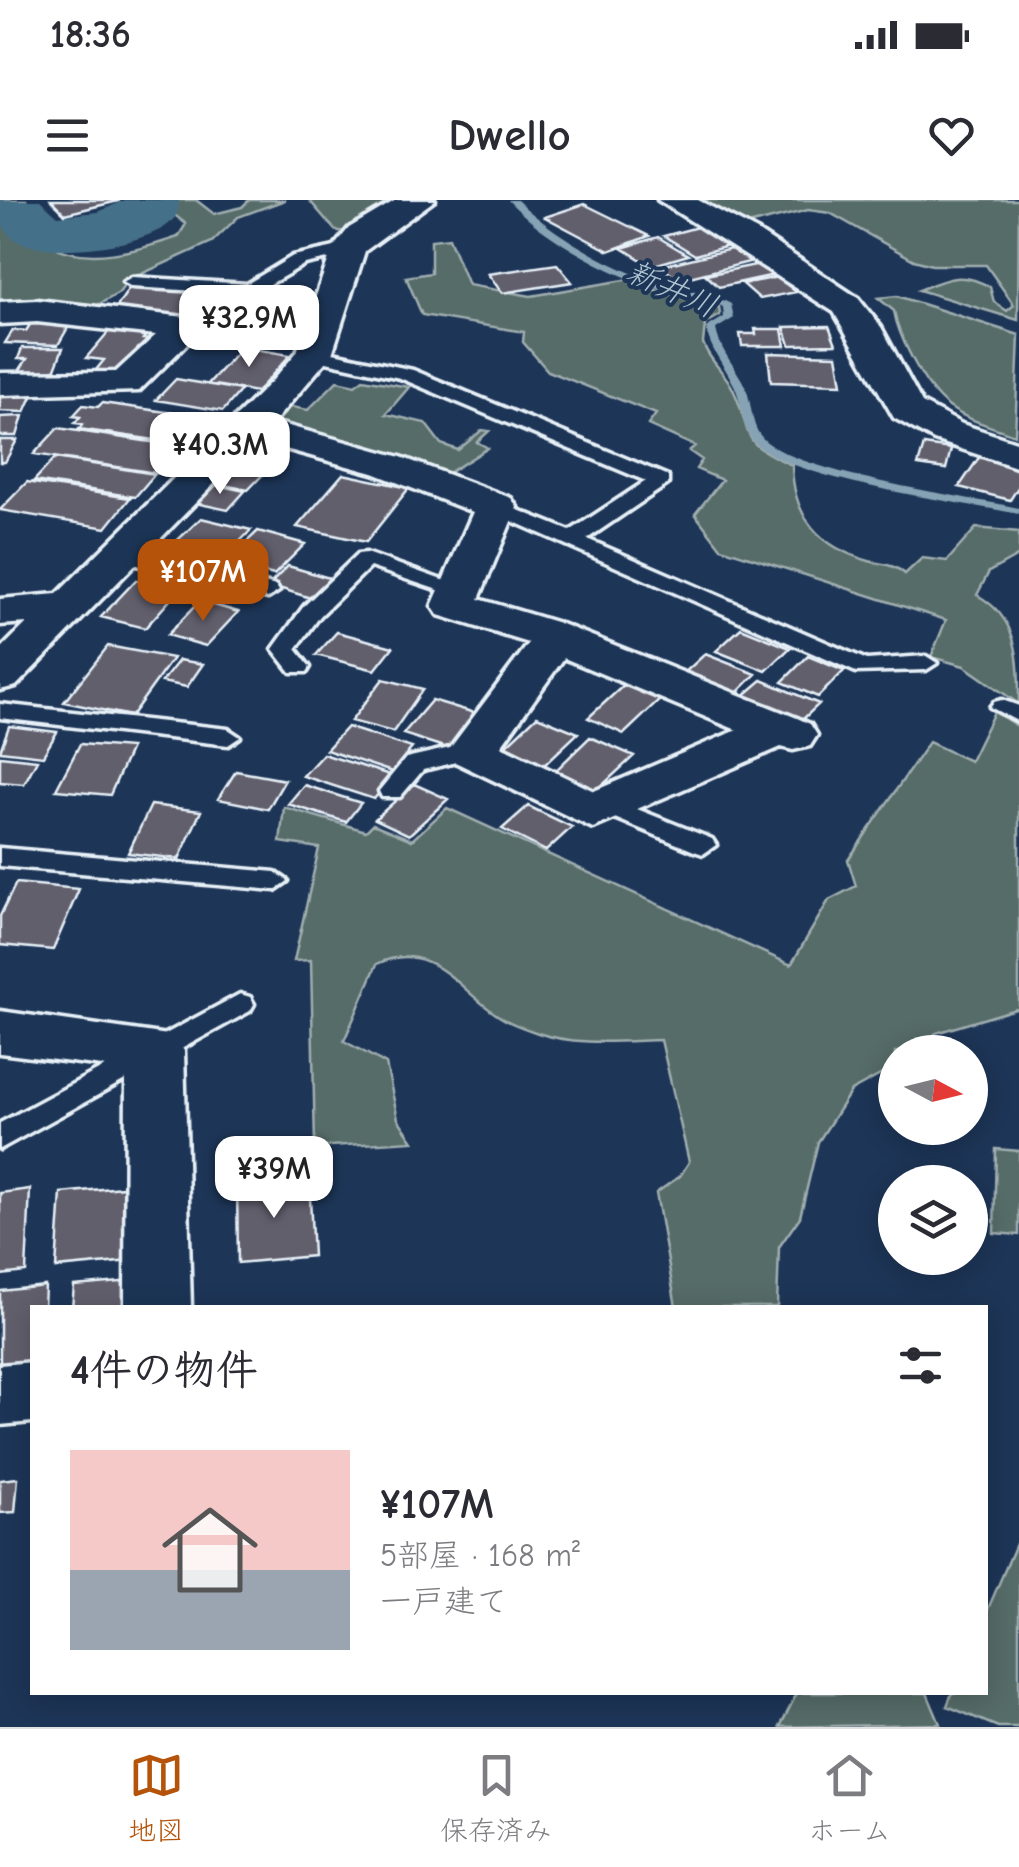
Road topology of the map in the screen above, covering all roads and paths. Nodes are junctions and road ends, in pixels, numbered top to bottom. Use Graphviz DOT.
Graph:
graph roads {
  1 [pos="418,200"];
  2 [pos="674,200"];
  3 [pos="349,249"];
  4 [pos="132,282"];
  5 [pos="254,289"];
  6 [pos="0,313"];
  7 [pos="185,328"];
  8 [pos="314,354"];
  9 [pos="0,384"];
  10 [pos="250,426"];
  11 [pos="1019,456"];
  12 [pos="496,507"];
  13 [pos="571,540"];
  14 [pos="120,554"];
  15 [pos="268,591"];
  16 [pos="462,591"];
  17 [pos="66,606"];
  18 [pos="0,612"];
  19 [pos="556,638"];
  20 [pos="926,662"];
  21 [pos="299,667"];
  22 [pos="0,676"];
  23 [pos="0,711"];
  24 [pos="228,737"];
  25 [pos="472,752"];
  26 [pos="391,791"];
  27 [pos="607,805"];
  28 [pos="703,845"];
  29 [pos="0,857"];
  30 [pos="274,882"];
  31 [pos="240,1004"];
  32 [pos="0,1032"];
  33 [pos="155,1051"];
  34 [pos="0,1137"];
  35 [pos="158,1305"];
  36 [pos="30,1392"];
  37 [pos="0,1395"];
  1 -- 3 [label="street"];
  2 -- 11 [label="street"];
  3 -- 5 [label="lane"];
  3 -- 8 [label="street"];
  4 -- 5 [label="lane"];
  5 -- 7 [label="lane"];
  6 -- 7 [label="street"];
  7 -- 9 [label="street"];
  8 -- 10 [label="street"];
  8 -- 13 [label="lane"];
  10 -- 12 [label="street"];
  10 -- 14 [label="street"];
  12 -- 13 [label="lane"];
  12 -- 16 [label="street"];
  13 -- 20 [label="lane"];
  14 -- 15 [label="lane"];
  14 -- 17 [label="street"];
  16 -- 19 [label="street"];
  16 -- 21 [label="lane"];
  17 -- 18 [label="street"];
  17 -- 22 [label="street"];
  19 -- 25 [label="street"];
  19 -- 27 [label="street"];
  23 -- 24 [label="lane"];
  25 -- 26 [label="lane"];
  25 -- 27 [label="street"];
  27 -- 28 [label="lane"];
  29 -- 30 [label="lane"];
  31 -- 33 [label="lane"];
  32 -- 33 [label="street"];
  33 -- 34 [label="lane"];
  33 -- 35 [label="street"];
  36 -- 37 [label="street"];
}
